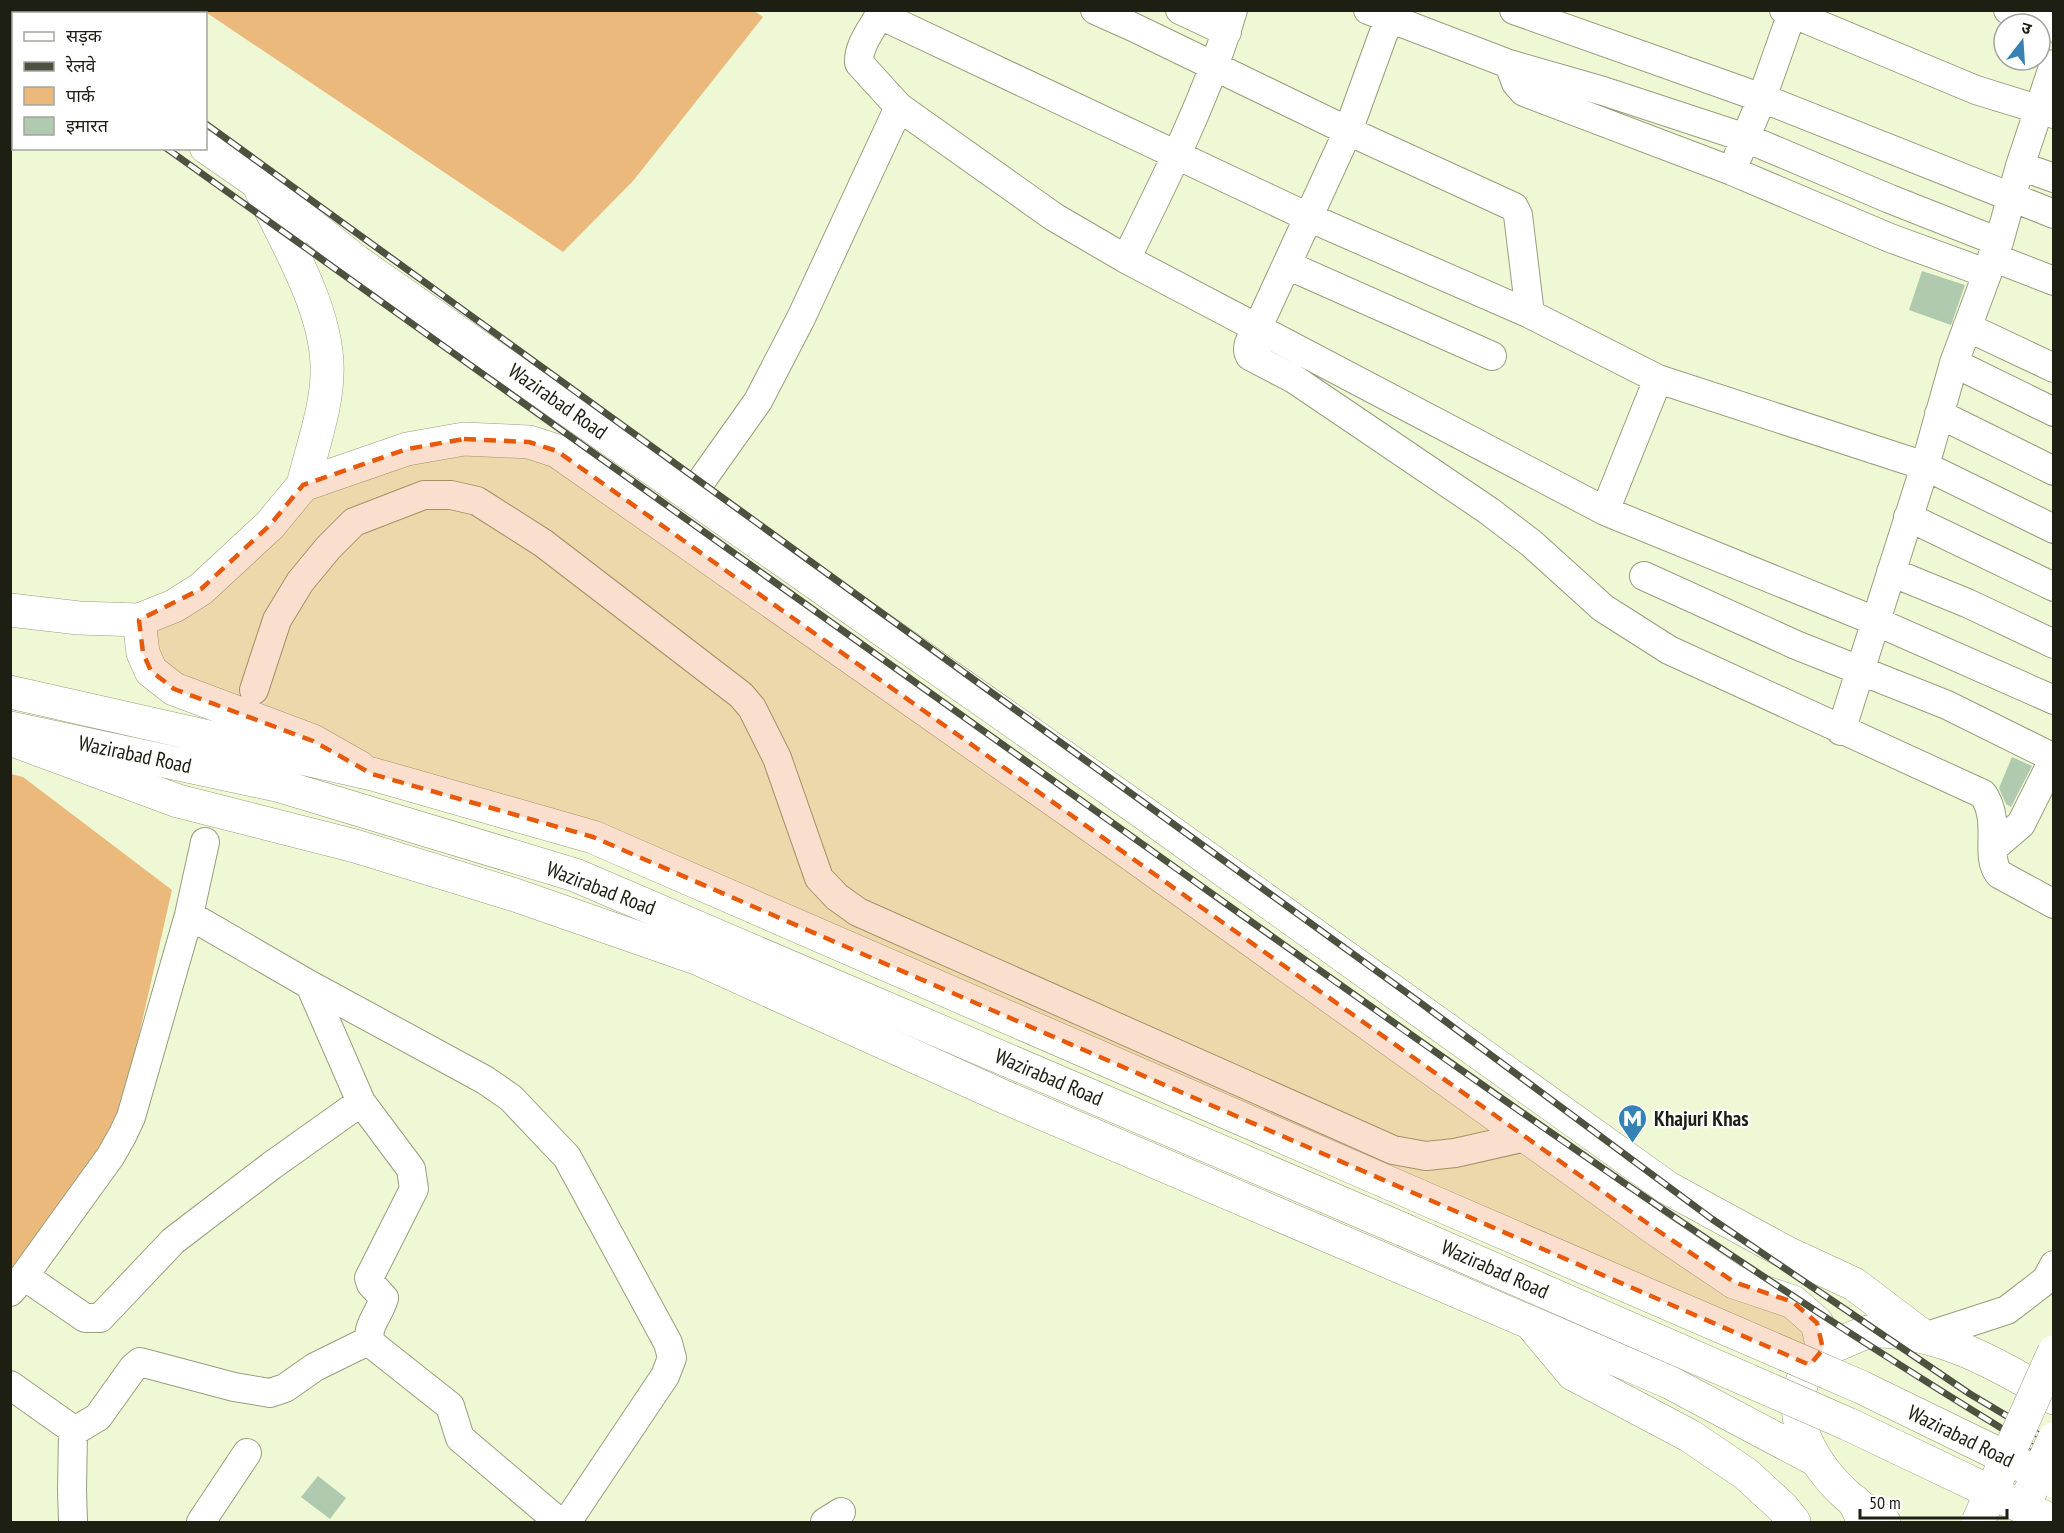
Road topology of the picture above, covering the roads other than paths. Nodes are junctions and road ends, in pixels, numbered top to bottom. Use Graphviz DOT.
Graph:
graph roads {
  1 [pos="1095,10"];
  2 [pos="1180,10"];
  3 [pos="1514,10"];
  4 [pos="2008,10"];
  5 [pos="1790,11"];
  6 [pos="881,13"];
  7 [pos="1383,14"];
  8 [pos="1230,21"];
  9 [pos="2054,28"];
  10 [pos="1509,64"];
  11 [pos="2054,64"];
  12 [pos="1214,67"];
  13 [pos="1762,98"];
  14 [pos="899,107"];
  15 [pos="2046,112"];
  16 [pos="1348,131"];
  17 [pos="1746,138"];
  18 [pos="207,148"];
  19 [pos="1178,155"];
  20 [pos="2020,166"];
  21 [pos="1732,171"];
  22 [pos="2054,178"];
  23 [pos="258,183"];
  24 [pos="2012,196"];
  25 [pos="2054,214"];
  26 [pos="1308,217"];
  27 [pos="1992,257"];
  28 [pos="1126,259"];
  29 [pos="1287,264"];
  30 [pos="2054,281"];
  31 [pos="1530,314"];
  32 [pos="1258,327"];
  33 [pos="1966,327"];
  34 [pos="1492,356"];
  35 [pos="1954,363"];
  36 [pos="2054,368"];
  37 [pos="1658,379"];
  38 [pos="2054,412"];
  39 [pos="1939,414"];
  40 [pos="1924,466"];
  41 [pos="2054,471"];
  42 [pos="303,485"];
  43 [pos="692,494"];
  44 [pos="1605,511"];
  45 [pos="1908,517"];
  46 [pos="2054,529"];
  47 [pos="1891,573"];
  48 [pos="1644,576"];
  49 [pos="2054,587"];
  50 [pos="10,610"];
  51 [pos="139,620"];
  52 [pos="1875,621"];
  53 [pos="2054,644"];
  54 [pos="1861,672"];
  55 [pos="254,690"];
  56 [pos="10,692"];
  57 [pos="2054,700"];
  58 [pos="10,728"];
  59 [pos="1841,731"];
  60 [pos="10,739"];
  61 [pos="2054,758"];
  62 [pos="372,774"];
  63 [pos="2042,813"];
  64 [pos="205,842"];
  65 [pos="1993,848"];
  66 [pos="2054,904"];
  67 [pos="189,915"];
  68 [pos="310,985"];
  69 [pos="361,1102"];
  70 [pos="1527,1137"];
  71 [pos="2054,1265"];
  72 [pos="17,1284"];
  73 [pos="1530,1322"];
  74 [pos="1924,1337"];
  75 [pos="370,1341"];
  76 [pos="1823,1349"];
  77 [pos="2054,1352"];
  78 [pos="10,1385"];
  79 [pos="2054,1398"];
  80 [pos="73,1432"];
  81 [pos="2054,1439"];
  82 [pos="247,1453"];
  83 [pos="1816,1460"];
  84 [pos="2054,1481"];
  85 [pos="72,1490"];
  86 [pos="1859,1512"];
  87 [pos="52,1522"];
  88 [pos="74,1522"];
  89 [pos="201,1522"];
  90 [pos="559,1522"];
  91 [pos="567,1522"];
  92 [pos="1794,1522"];
  93 [pos="1884,1522"];
  94 [pos="1978,1522"];
  95 [pos="2016,1522"];
  96 [pos="2054,1522"];
  1 -- 12 [label="street"];
  2 -- 8 [label="street"];
  3 -- 13 [label="street"];
  4 -- 9 [label="street"];
  5 -- 13 [label="street"];
  5 -- 15 [label="street"];
  6 -- 14 [label="street"];
  6 -- 19 [label="street"];
  7 -- 10 [label="street"];
  7 -- 16 [label="street"];
  8 -- 12 [label="street"];
  10 -- 17 [label="street"];
  10 -- 21 [label="street"];
  11 -- 15 [label="street"];
  12 -- 16 [label="street"];
  12 -- 19 [label="street"];
  13 -- 17 [label="street"];
  13 -- 24 [label="street"];
  14 -- 28 [label="street"];
  14 -- 43 [label="street"];
  15 -- 20 [label="street"];
  16 -- 26 [label="street"];
  16 -- 31 [label="street"];
  17 -- 21 [label="street"];
  17 -- 27 [label="street"];
  18 -- 23 [label="main road, Wazirabad Road"];
  19 -- 26 [label="street"];
  19 -- 28 [label="street"];
  20 -- 22 [label="street"];
  20 -- 24 [label="street"];
  21 -- 27 [label="street"];
  23 -- 42 [label="main road"];
  23 -- 43 [label="main road, Wazirabad Road"];
  24 -- 25 [label="street"];
  24 -- 27 [label="street"];
  26 -- 29 [label="street"];
  26 -- 31 [label="street"];
  27 -- 30 [label="street"];
  27 -- 33 [label="street"];
  28 -- 32 [label="street"];
  29 -- 32 [label="street"];
  29 -- 34 [label="street"];
  31 -- 37 [label="street"];
  32 -- 44 [label="street"];
  32 -- 59 [label="street"];
  33 -- 35 [label="street"];
  33 -- 36 [label="street"];
  35 -- 38 [label="street"];
  35 -- 39 [label="street"];
  37 -- 40 [label="street"];
  37 -- 44 [label="street"];
  39 -- 40 [label="street"];
  39 -- 41 [label="street"];
  40 -- 45 [label="street"];
  40 -- 46 [label="street"];
  42 -- 51 [label="main road"];
  42 -- 70 [label="main road, Wazirabad Road"];
  43 -- 74 [label="main road, Wazirabad Road"];
  44 -- 52 [label="street"];
  45 -- 47 [label="street"];
  45 -- 49 [label="street"];
  47 -- 52 [label="street"];
  47 -- 53 [label="street"];
  48 -- 54 [label="street"];
  50 -- 51 [label="main road"];
  51 -- 62 [label="main road"];
  52 -- 54 [label="street"];
  52 -- 57 [label="street"];
  54 -- 59 [label="street"];
  54 -- 61 [label="street"];
  55 -- 70 [label="street"];
  56 -- 62 [label="main road"];
  58 -- 96 [label="main road, Wazirabad Road, bridge"];
  59 -- 65 [label="street"];
  60 -- 73 [label="main road"];
  61 -- 63 [label="street"];
  62 -- 84 [label="main road, Wazirabad Road, bridge"];
  63 -- 65 [label="street"];
  64 -- 67 [label="street"];
  65 -- 66 [label="street"];
  67 -- 68 [label="street"];
  67 -- 72 [label="street"];
  68 -- 69 [label="street"];
  68 -- 91 [label="street"];
  69 -- 72 [label="street"];
  69 -- 75 [label="street"];
  70 -- 76 [label="main road, Wazirabad Road"];
  71 -- 74 [label="street"];
  73 -- 83 [label="main road"];
  73 -- 92 [label="main road"];
  74 -- 76 [label="main road"];
  74 -- 79 [label="main road"];
  75 -- 80 [label="street"];
  75 -- 90 [label="street"];
  76 -- 83 [label="main road"];
  77 -- 94 [label="main road, bridge"];
  78 -- 80 [label="street"];
  80 -- 85 [label="street"];
  81 -- 95 [label="main road, bridge"];
  82 -- 89 [label="street"];
  83 -- 86 [label="main road"];
  85 -- 87 [label="street"];
  85 -- 88 [label="street"];
  86 -- 93 [label="main road"];
}
